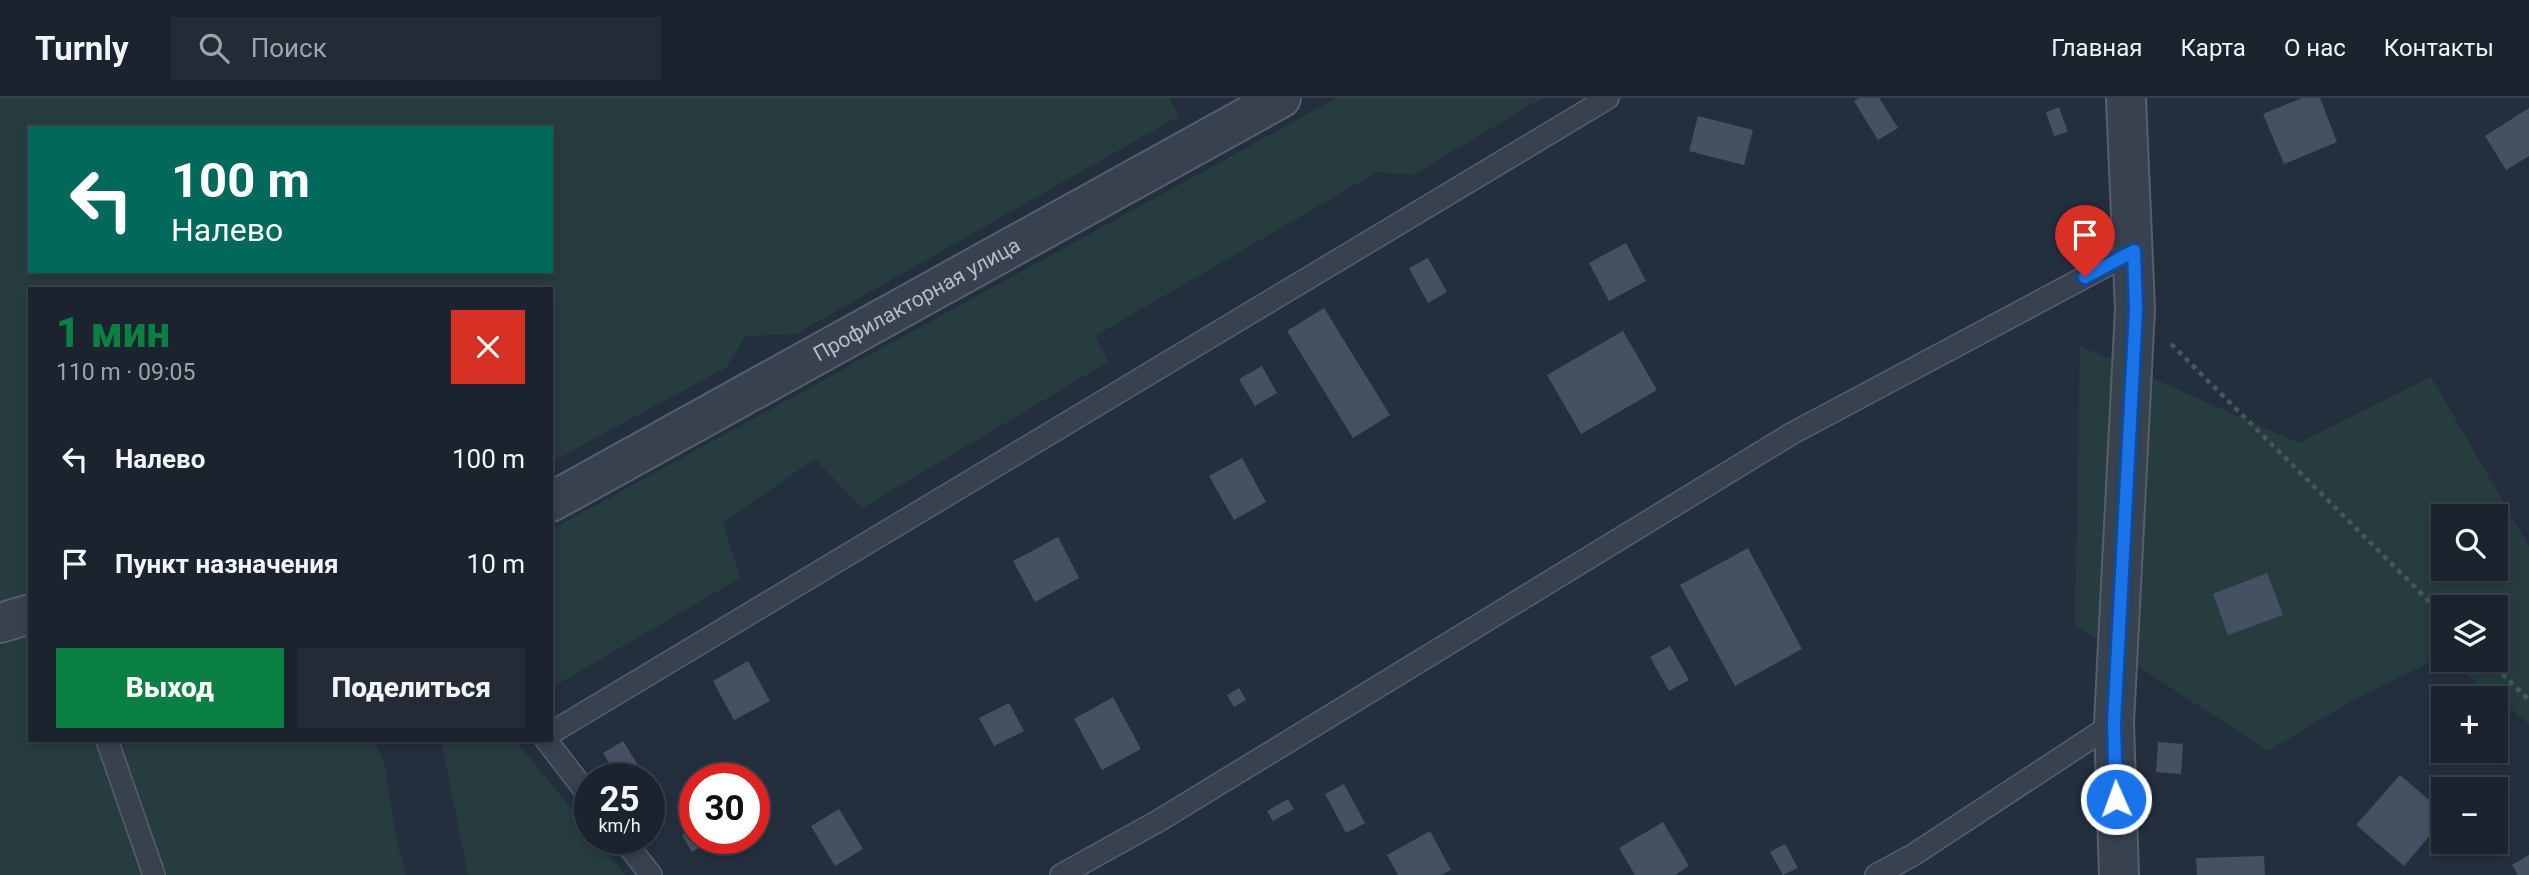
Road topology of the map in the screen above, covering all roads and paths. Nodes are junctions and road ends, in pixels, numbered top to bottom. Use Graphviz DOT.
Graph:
graph roads {
  1 [pos="1281,98"];
  2 [pos="1608,98"];
  3 [pos="2126,98"];
  4 [pos="2134,251"];
  5 [pos="2136,309"];
  6 [pos="553,501"];
  7 [pos="2431,603"];
  8 [pos="28,615"];
  9 [pos="0,623"];
  10 [pos="2500,672"];
  11 [pos="2529,701"];
  12 [pos="2114,723"];
  13 [pos="553,732"];
  14 [pos="108,742"];
  15 [pos="548,742"];
  16 [pos="574,776"];
  17 [pos="635,854"];
  18 [pos="154,875"];
  19 [pos="651,875"];
  20 [pos="1062,875"];
  21 [pos="1876,875"];
  22 [pos="2119,875"];
  1 -- 6 [label="street, Профилакторная улица"];
  2 -- 13 [label="lane"];
  3 -- 4 [label="street"];
  4 -- 5 [label="street"];
  4 -- 20 [label="lane"];
  5 -- 7 [label="path"];
  5 -- 12 [label="street"];
  8 -- 9 [label="street"];
  10 -- 11 [label="path"];
  12 -- 21 [label="lane"];
  12 -- 22 [label="street"];
  14 -- 18 [label="lane"];
  15 -- 16 [label="lane"];
  17 -- 19 [label="lane"];
}
